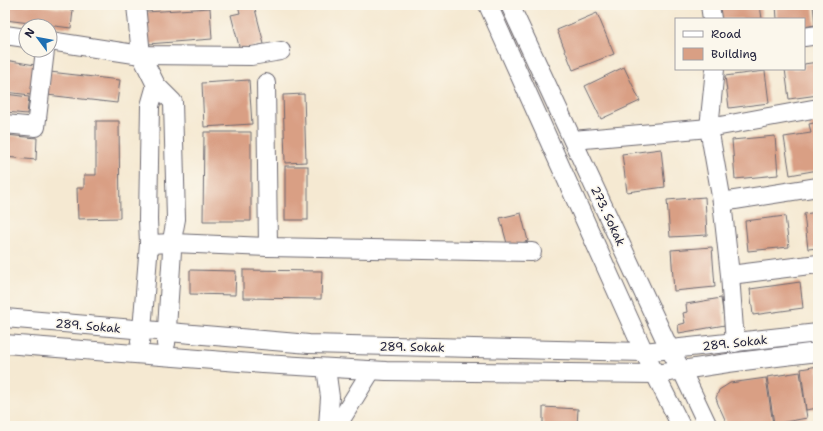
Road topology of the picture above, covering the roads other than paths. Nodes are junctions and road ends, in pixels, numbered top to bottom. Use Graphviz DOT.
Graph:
graph roads {
  1 [pos="136,5"];
  2 [pos="488,5"];
  3 [pos="510,5"];
  4 [pos="710,5"];
  5 [pos="712,18"];
  6 [pos="5,35"];
  7 [pos="818,35"];
  8 [pos="18,37"];
  9 [pos="805,37"];
  10 [pos="58,43"];
  11 [pos="281,51"];
  12 [pos="141,55"];
  13 [pos="44,58"];
  14 [pos="715,70"];
  15 [pos="266,84"];
  16 [pos="156,85"];
  17 [pos="818,108"];
  18 [pos="5,124"];
  19 [pos="710,128"];
  20 [pos="573,140"];
  21 [pos="818,187"];
  22 [pos="722,202"];
  23 [pos="173,243"];
  24 [pos="149,244"];
  25 [pos="268,246"];
  26 [pos="532,252"];
  27 [pos="818,264"];
  28 [pos="730,275"];
  29 [pos="5,318"];
  30 [pos="142,330"];
  31 [pos="167,332"];
  32 [pos="818,333"];
  33 [pos="735,343"];
  34 [pos="5,344"];
  35 [pos="670,350"];
  36 [pos="644,352"];
  37 [pos="818,352"];
  38 [pos="137,354"];
  39 [pos="165,356"];
  40 [pos="326,368"];
  41 [pos="371,371"];
  42 [pos="682,371"];
  43 [pos="656,374"];
  44 [pos="328,426"];
  45 [pos="336,426"];
  46 [pos="681,426"];
  47 [pos="708,426"];
  1 -- 12 [label="street"];
  2 -- 36 [label="street, 273. Sokak"];
  3 -- 20 [label="street, 273. Sokak"];
  4 -- 5 [label="street"];
  6 -- 8 [label="street"];
  7 -- 9 [label="street"];
  10 -- 12 [label="street"];
  11 -- 12 [label="street"];
  12 -- 16 [label="street"];
  13 -- 18 [label="street"];
  14 -- 19 [label="street"];
  15 -- 25 [label="street"];
  16 -- 23 [label="street"];
  16 -- 24 [label="street"];
  17 -- 19 [label="street"];
  19 -- 20 [label="street"];
  19 -- 22 [label="street"];
  20 -- 35 [label="street, 273. Sokak"];
  21 -- 22 [label="street"];
  22 -- 28 [label="street"];
  23 -- 24 [label="street"];
  23 -- 25 [label="street"];
  23 -- 31 [label="street"];
  24 -- 30 [label="street"];
  25 -- 26 [label="street"];
  27 -- 28 [label="street"];
  28 -- 33 [label="street"];
  29 -- 30 [label="street, 289. Sokak"];
  30 -- 31 [label="street, 289. Sokak"];
  30 -- 38 [label="street"];
  31 -- 36 [label="street, 289. Sokak"];
  31 -- 39 [label="street"];
  32 -- 33 [label="street, 289. Sokak"];
  33 -- 35 [label="street, 289. Sokak"];
  34 -- 38 [label="street"];
  35 -- 36 [label="street, 289. Sokak"];
  35 -- 42 [label="street, 273. Sokak"];
  36 -- 43 [label="street, 273. Sokak"];
  37 -- 42 [label="street"];
  38 -- 39 [label="street"];
  39 -- 40 [label="street"];
  40 -- 41 [label="street"];
  40 -- 44 [label="street"];
  41 -- 43 [label="street"];
  41 -- 45 [label="street"];
  42 -- 43 [label="street"];
  42 -- 47 [label="street, 273. Sokak"];
  43 -- 46 [label="street, 273. Sokak"];
}
